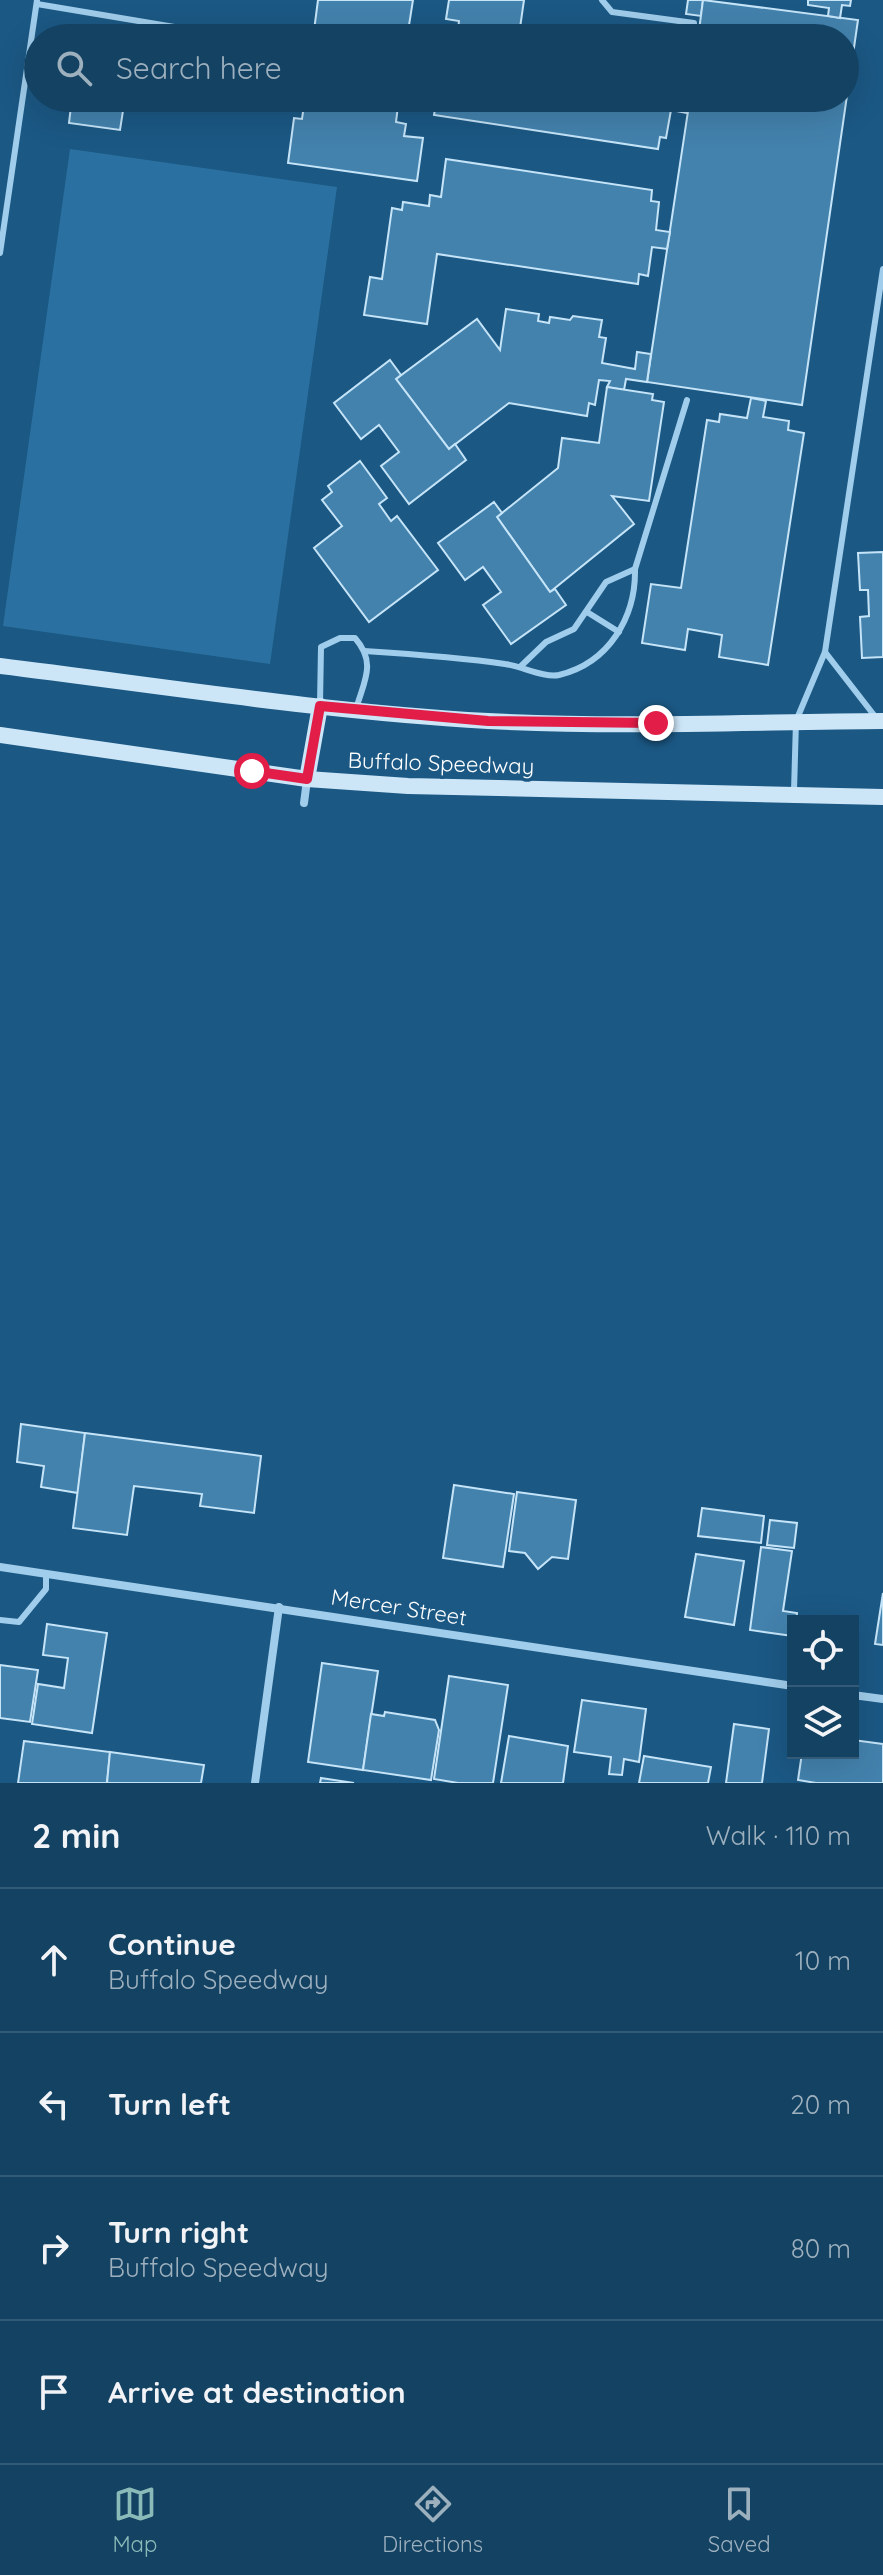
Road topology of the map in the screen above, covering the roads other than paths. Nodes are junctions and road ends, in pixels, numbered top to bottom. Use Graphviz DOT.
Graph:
graph roads {
  1 [pos="602,0"];
  2 [pos="37,2"];
  3 [pos="694,23"];
  4 [pos="34,24"];
  5 [pos="161,24"];
  6 [pos="24,90"];
  7 [pos="0,253"];
  8 [pos="883,269"];
  9 [pos="687,400"];
  10 [pos="635,569"];
  11 [pos="587,612"];
  12 [pos="619,632"];
  13 [pos="364,651"];
  14 [pos="825,652"];
  15 [pos="0,666"];
  16 [pos="520,667"];
  17 [pos="320,706"];
  18 [pos="356,709"];
  19 [pos="796,721"];
  20 [pos="881,721"];
  21 [pos="0,735"];
  22 [pos="307,779"];
  23 [pos="794,795"];
  24 [pos="883,797"];
  25 [pos="304,803"];
  26 [pos="0,1567"];
  27 [pos="46,1574"];
  28 [pos="279,1607"];
  29 [pos="0,1620"];
  30 [pos="787,1685"];
  31 [pos="859,1696"];
  32 [pos="883,1699"];
  33 [pos="255,1783"];
  1 -- 3 [label="lane"];
  2 -- 4 [label="lane"];
  2 -- 5 [label="lane"];
  6 -- 7 [label="lane"];
  8 -- 14 [label="lane"];
  9 -- 10 [label="lane"];
  10 -- 11 [label="lane"];
  10 -- 12 [label="lane"];
  11 -- 12 [label="lane"];
  11 -- 16 [label="lane"];
  12 -- 16 [label="lane"];
  13 -- 16 [label="lane"];
  13 -- 17 [label="lane"];
  13 -- 18 [label="lane"];
  14 -- 19 [label="lane"];
  14 -- 20 [label="lane"];
  15 -- 17 [label="main road, Buffalo Speedway"];
  17 -- 18 [label="main road, Buffalo Speedway"];
  17 -- 22 [label="main road"];
  18 -- 19 [label="main road, Buffalo Speedway"];
  19 -- 20 [label="main road, Buffalo Speedway"];
  19 -- 23 [label="lane"];
  21 -- 22 [label="main road, Buffalo Speedway"];
  22 -- 23 [label="main road, Buffalo Speedway"];
  22 -- 25 [label="street"];
  23 -- 24 [label="main road, Buffalo Speedway"];
  26 -- 27 [label="street, Mercer Street"];
  27 -- 28 [label="street, Mercer Street"];
  27 -- 29 [label="lane"];
  28 -- 30 [label="street, Mercer Street"];
  28 -- 33 [label="street"];
  31 -- 32 [label="street"];
}
